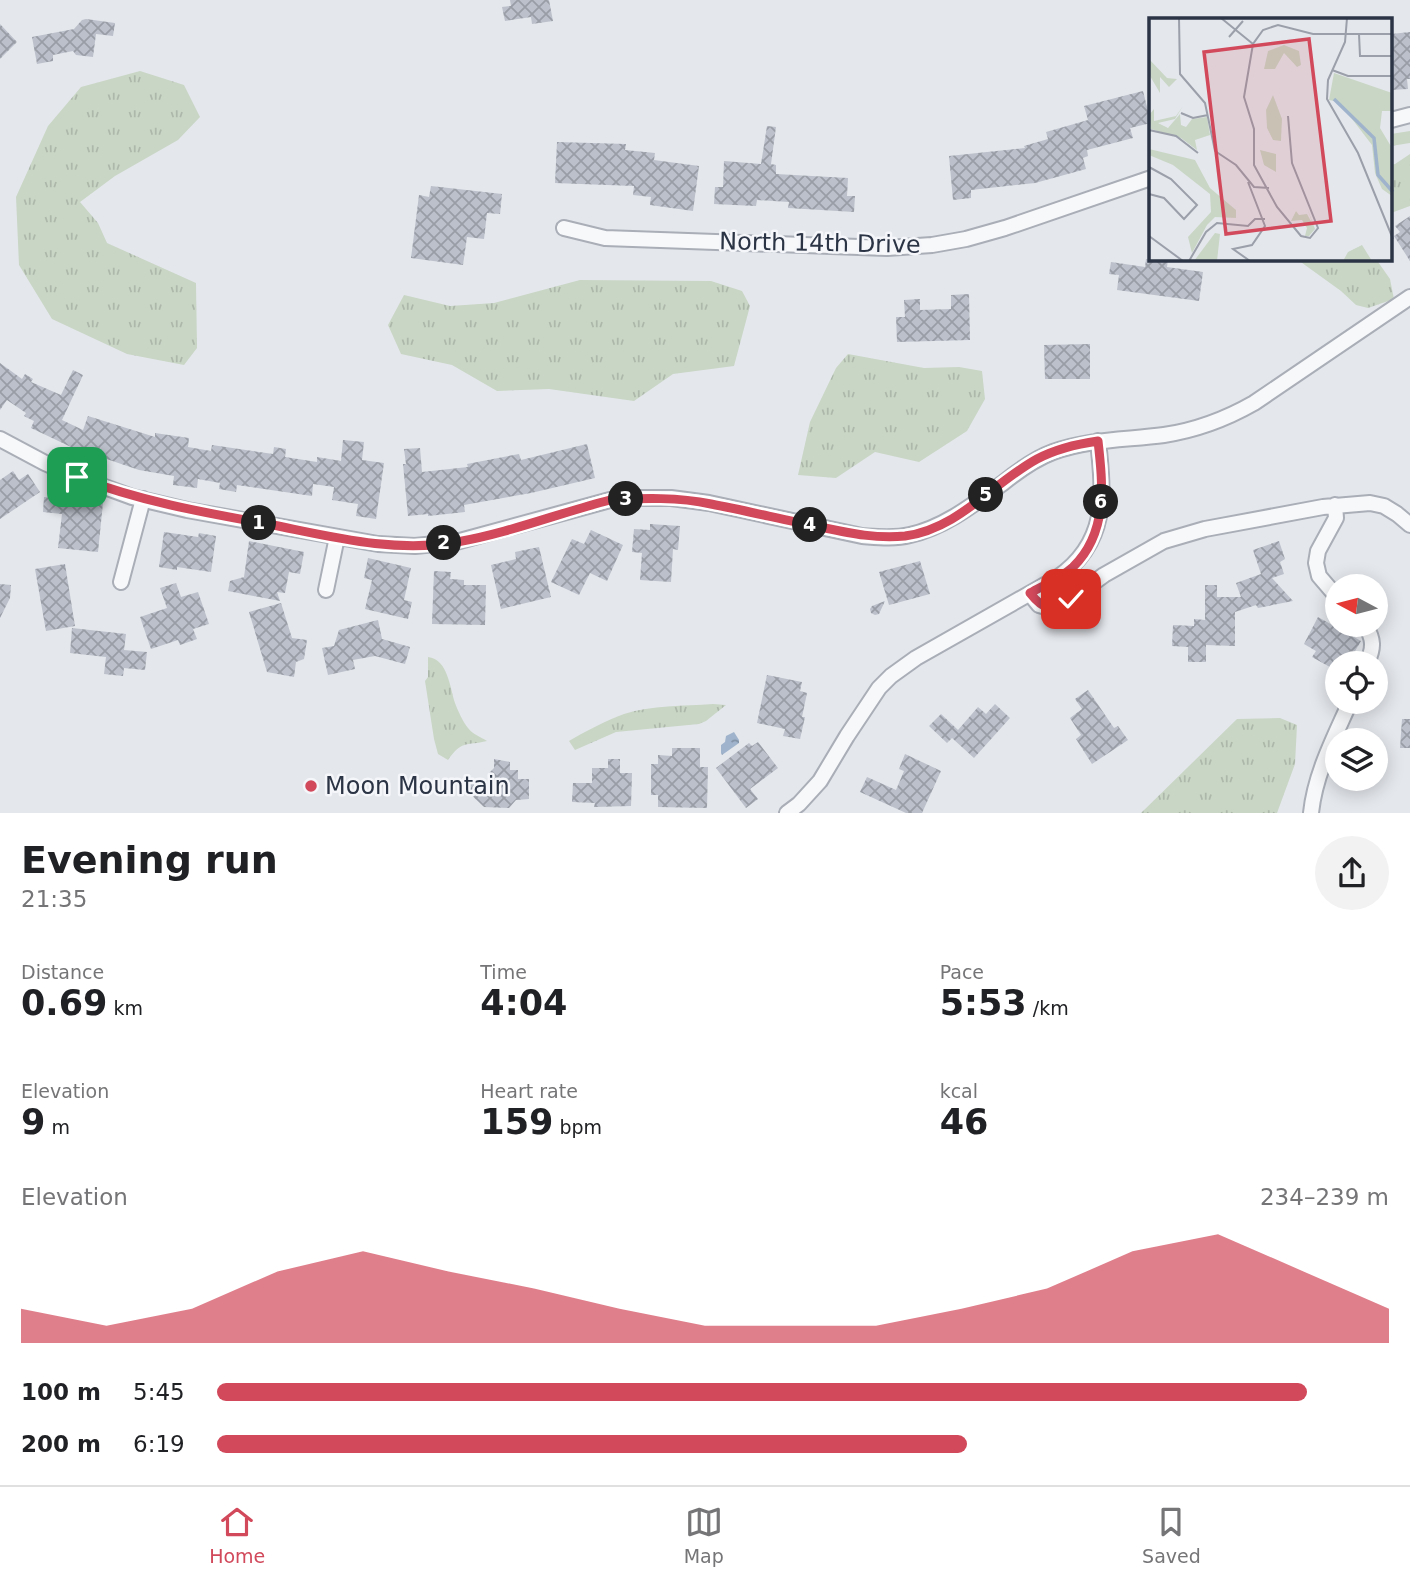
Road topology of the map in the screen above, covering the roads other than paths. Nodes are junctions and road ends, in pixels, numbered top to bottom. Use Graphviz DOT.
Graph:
graph roads {
  1 [pos="1410,116"];
  2 [pos="1392,120"];
  3 [pos="1149,179"];
  4 [pos="564,228"];
  5 [pos="1410,297"];
  6 [pos="0,439"];
  7 [pos="1098,441"];
  8 [pos="143,499"];
  9 [pos="1335,505"];
  10 [pos="1408,525"];
  11 [pos="337,537"];
  12 [pos="121,582"];
  13 [pos="1325,583"];
  14 [pos="326,590"];
  15 [pos="1030,593"];
  16 [pos="1344,714"];
  17 [pos="787,813"];
  18 [pos="1311,813"];
  1 -- 2 [label="street"];
  3 -- 4 [label="street, North 14th Drive"];
  5 -- 7 [label="street"];
  6 -- 8 [label="street"];
  7 -- 11 [label="street"];
  7 -- 15 [label="street"];
  8 -- 11 [label="street"];
  8 -- 12 [label="street"];
  9 -- 10 [label="street"];
  9 -- 13 [label="street"];
  9 -- 15 [label="street"];
  11 -- 14 [label="street"];
  15 -- 17 [label="street"];
  16 -- 18 [label="street"];
}
